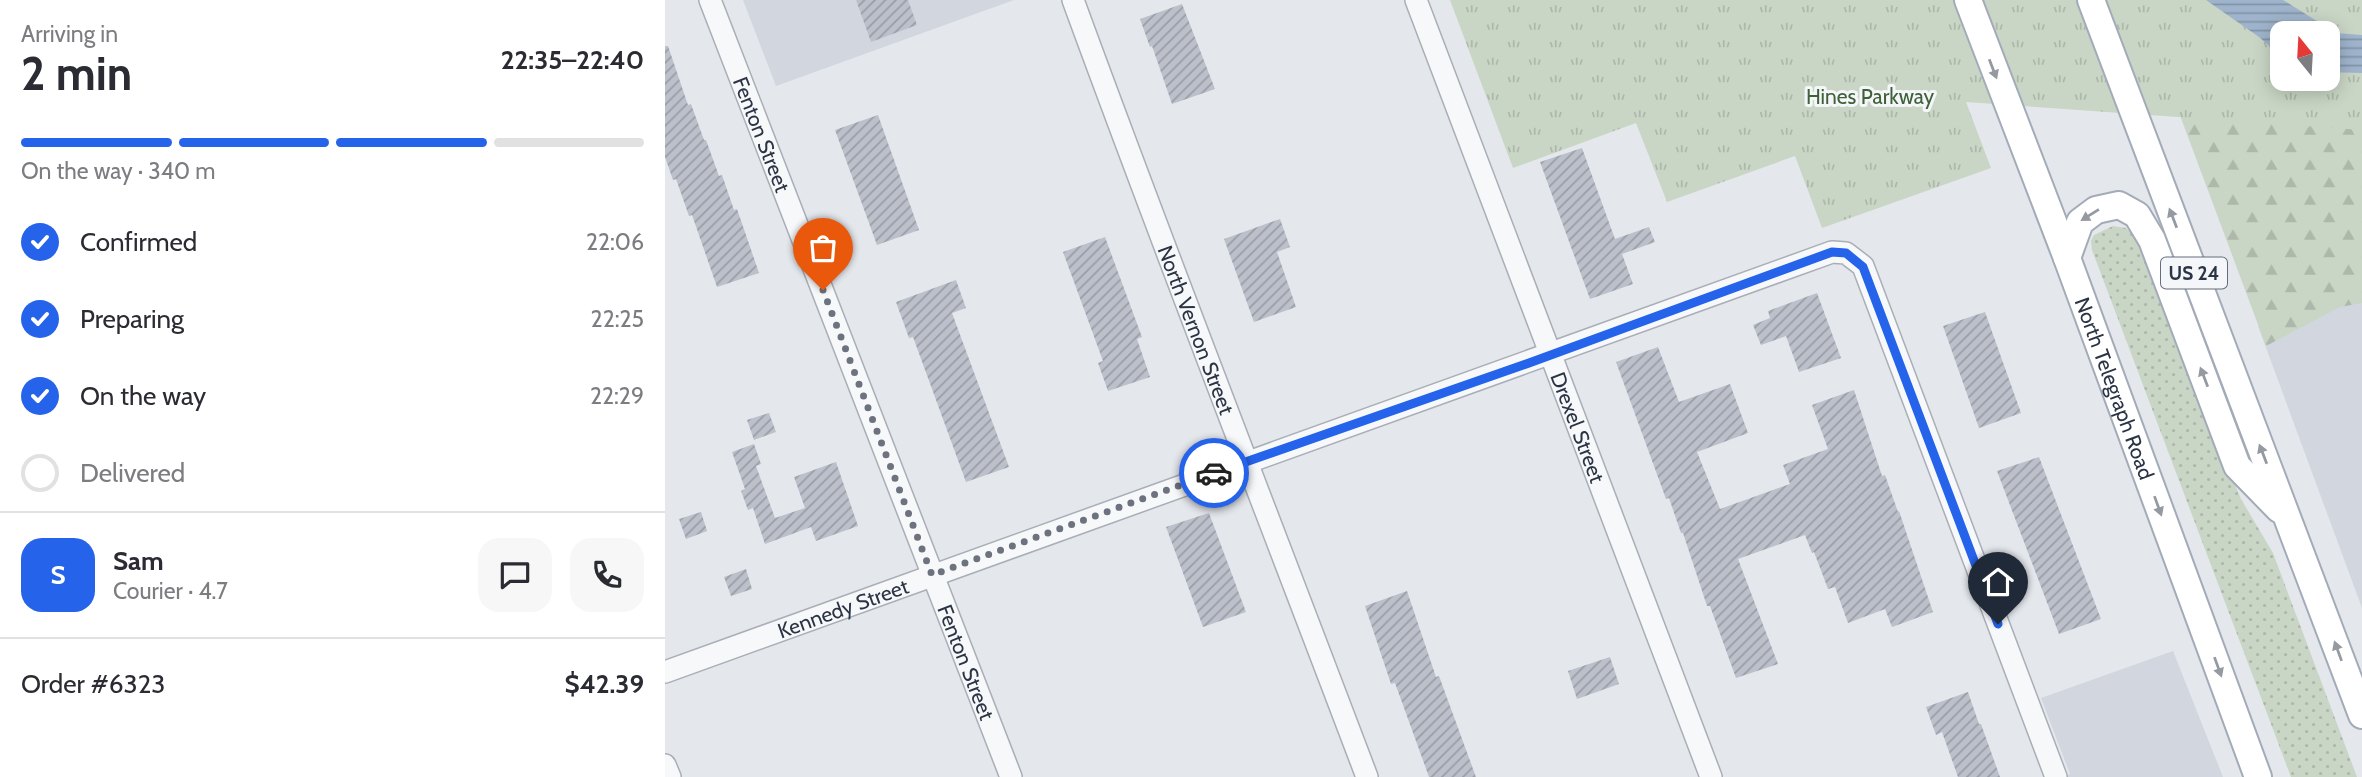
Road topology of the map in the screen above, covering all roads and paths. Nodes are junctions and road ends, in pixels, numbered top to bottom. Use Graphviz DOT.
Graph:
graph roads {
  1 [pos="710,0"];
  2 [pos="1073,0"];
  3 [pos="1416,0"];
  4 [pos="2091,0"];
  5 [pos="1969,2"];
  6 [pos="2067,258"];
  7 [pos="1550,355"];
  8 [pos="1248,461"];
  9 [pos="2287,517"];
  10 [pos="932,575"];
  11 [pos="665,672"];
  12 [pos="2362,715"];
  13 [pos="665,765"];
  14 [pos="670,777"];
  15 [pos="1011,777"];
  16 [pos="1367,777"];
  17 [pos="1711,777"];
  18 [pos="2056,777"];
  19 [pos="2258,777"];
  1 -- 10 [label="street, Fenton Street"];
  2 -- 8 [label="street, North Vernon Street"];
  3 -- 7 [label="street, Drexel Street"];
  9 -- 4 [label="main road, US 24, one-way"];
  5 -- 6 [label="main road, North Telegraph Road, one-way"];
  9 -- 6 [label="main road, one-way"];
  6 -- 19 [label="main road, North Telegraph Road, one-way"];
  7 -- 8 [label="street, Kennedy Street"];
  7 -- 17 [label="street, Drexel Street"];
  7 -- 18 [label="street, Kennedy Street"];
  8 -- 10 [label="street, Kennedy Street"];
  8 -- 16 [label="street, North Vernon Street"];
  12 -- 9 [label="main road, US 24, one-way"];
  10 -- 11 [label="street, Kennedy Street"];
  10 -- 15 [label="street, Fenton Street"];
  13 -- 14 [label="street"];
}
